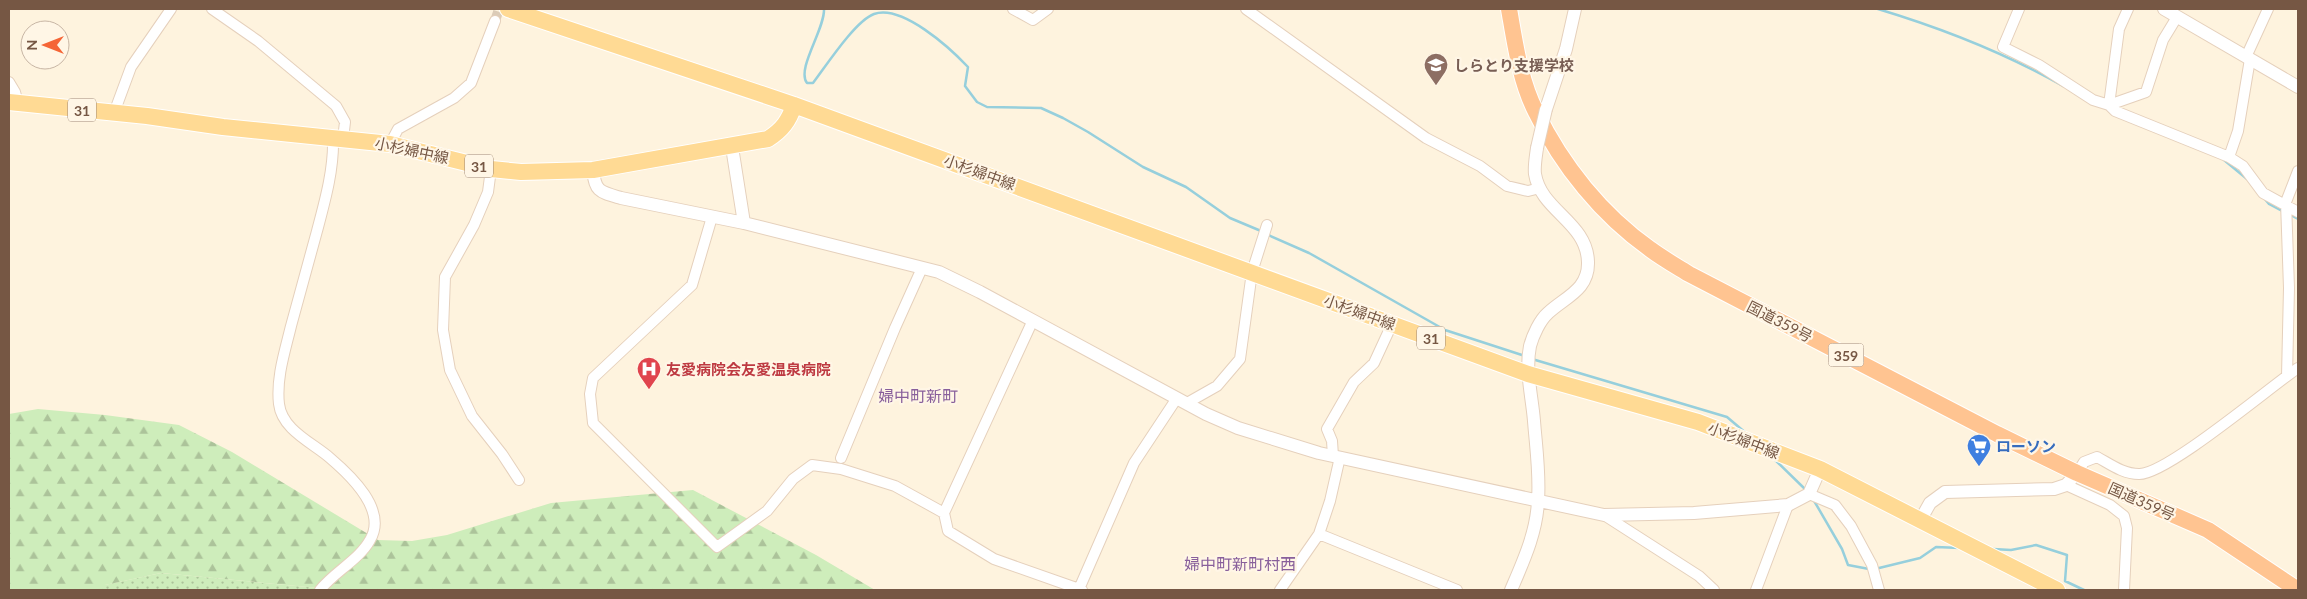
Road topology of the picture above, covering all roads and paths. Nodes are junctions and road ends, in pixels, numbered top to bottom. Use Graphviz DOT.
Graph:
graph roads {
  1 [pos="171,9"];
  2 [pos="212,9"];
  3 [pos="508,9"];
  4 [pos="1013,9"];
  5 [pos="1048,9"];
  6 [pos="1246,9"];
  7 [pos="1510,9"];
  8 [pos="1575,9"];
  9 [pos="2019,9"];
  10 [pos="2128,9"];
  11 [pos="2164,9"];
  12 [pos="2268,9"];
  13 [pos="2177,17"];
  14 [pos="495,21"];
  15 [pos="2248,58"];
  16 [pos="9,82"];
  17 [pos="2298,87"];
  18 [pos="13,103"];
  19 [pos="2109,104"];
  20 [pos="794,105"];
  21 [pos="114,113"];
  22 [pos="338,138"];
  23 [pos="390,144"];
  24 [pos="732,146"];
  25 [pos="2229,157"];
  26 [pos="491,169"];
  27 [pos="593,170"];
  28 [pos="2298,171"];
  29 [pos="1540,188"];
  30 [pos="2286,206"];
  31 [pos="2298,212"];
  32 [pos="712,218"];
  33 [pos="744,223"];
  34 [pos="1267,225"];
  35 [pos="922,268"];
  36 [pos="1252,272"];
  37 [pos="1033,320"];
  38 [pos="1392,324"];
  39 [pos="2298,368"];
  40 [pos="1528,374"];
  41 [pos="2287,376"];
  42 [pos="1181,402"];
  43 [pos="1337,457"];
  44 [pos="842,458"];
  45 [pos="1820,469"];
  46 [pos="2072,479"];
  47 [pos="518,480"];
  48 [pos="1810,494"];
  49 [pos="1538,501"];
  50 [pos="1788,505"];
  51 [pos="944,513"];
  52 [pos="1604,515"];
  53 [pos="1921,519"];
  54 [pos="1319,534"];
  55 [pos="320,590"];
  56 [pos="1080,590"];
  57 [pos="1280,590"];
  58 [pos="1457,590"];
  59 [pos="1510,590"];
  60 [pos="1714,590"];
  61 [pos="1756,590"];
  62 [pos="1879,590"];
  63 [pos="2057,590"];
  64 [pos="2124,590"];
  65 [pos="2298,590"];
  1 -- 21 [label="street"];
  2 -- 22 [label="street"];
  3 -- 20 [label="main road, 小杉婦中線 / 31"];
  4 -- 5 [label="street"];
  6 -- 29 [label="street"];
  7 -- 46 [label="highway, 国道359号 / 359"];
  8 -- 29 [label="street, bridge"];
  9 -- 19 [label="street"];
  10 -- 19 [label="street"];
  11 -- 13 [label="street"];
  12 -- 15 [label="street"];
  13 -- 15 [label="street"];
  13 -- 19 [label="street"];
  14 -- 23 [label="street"];
  15 -- 17 [label="street"];
  15 -- 25 [label="street"];
  16 -- 18 [label="street"];
  18 -- 21 [label="main road, 小杉婦中線 / 31"];
  19 -- 25 [label="street"];
  20 -- 24 [label="main road, 小杉婦中線 / 31"];
  20 -- 36 [label="main road, 小杉婦中線 / 31"];
  21 -- 22 [label="main road, 小杉婦中線 / 31"];
  22 -- 23 [label="main road, 小杉婦中線 / 31"];
  22 -- 55 [label="street"];
  23 -- 26 [label="main road, 小杉婦中線 / 31"];
  24 -- 27 [label="main road, 小杉婦中線 / 31"];
  24 -- 33 [label="street"];
  25 -- 30 [label="street"];
  26 -- 27 [label="main road, 小杉婦中線 / 31"];
  26 -- 47 [label="street"];
  27 -- 32 [label="street"];
  28 -- 30 [label="street"];
  29 -- 40 [label="street"];
  30 -- 31 [label="street"];
  30 -- 41 [label="street"];
  32 -- 33 [label="street"];
  32 -- 51 [label="street"];
  33 -- 35 [label="street"];
  34 -- 36 [label="street"];
  35 -- 37 [label="street"];
  35 -- 44 [label="street"];
  36 -- 38 [label="main road, 小杉婦中線 / 31"];
  36 -- 42 [label="street"];
  37 -- 42 [label="street"];
  37 -- 51 [label="street"];
  38 -- 40 [label="main road, 小杉婦中線 / 31"];
  38 -- 43 [label="street"];
  39 -- 41 [label="street"];
  40 -- 45 [label="main road, 小杉婦中線 / 31"];
  40 -- 49 [label="street"];
  41 -- 46 [label="street"];
  42 -- 43 [label="street"];
  42 -- 56 [label="street"];
  43 -- 49 [label="street"];
  43 -- 54 [label="street"];
  45 -- 48 [label="street"];
  45 -- 53 [label="main road, 小杉婦中線 / 31"];
  46 -- 53 [label="street"];
  46 -- 64 [label="street"];
  46 -- 65 [label="highway, 国道359号 / 359"];
  48 -- 50 [label="street"];
  48 -- 62 [label="street"];
  49 -- 52 [label="street"];
  49 -- 59 [label="street"];
  50 -- 52 [label="street"];
  50 -- 61 [label="street"];
  51 -- 56 [label="street"];
  52 -- 60 [label="street"];
  53 -- 63 [label="main road, 小杉婦中線 / 31"];
  54 -- 57 [label="street"];
  54 -- 58 [label="street"];
}
